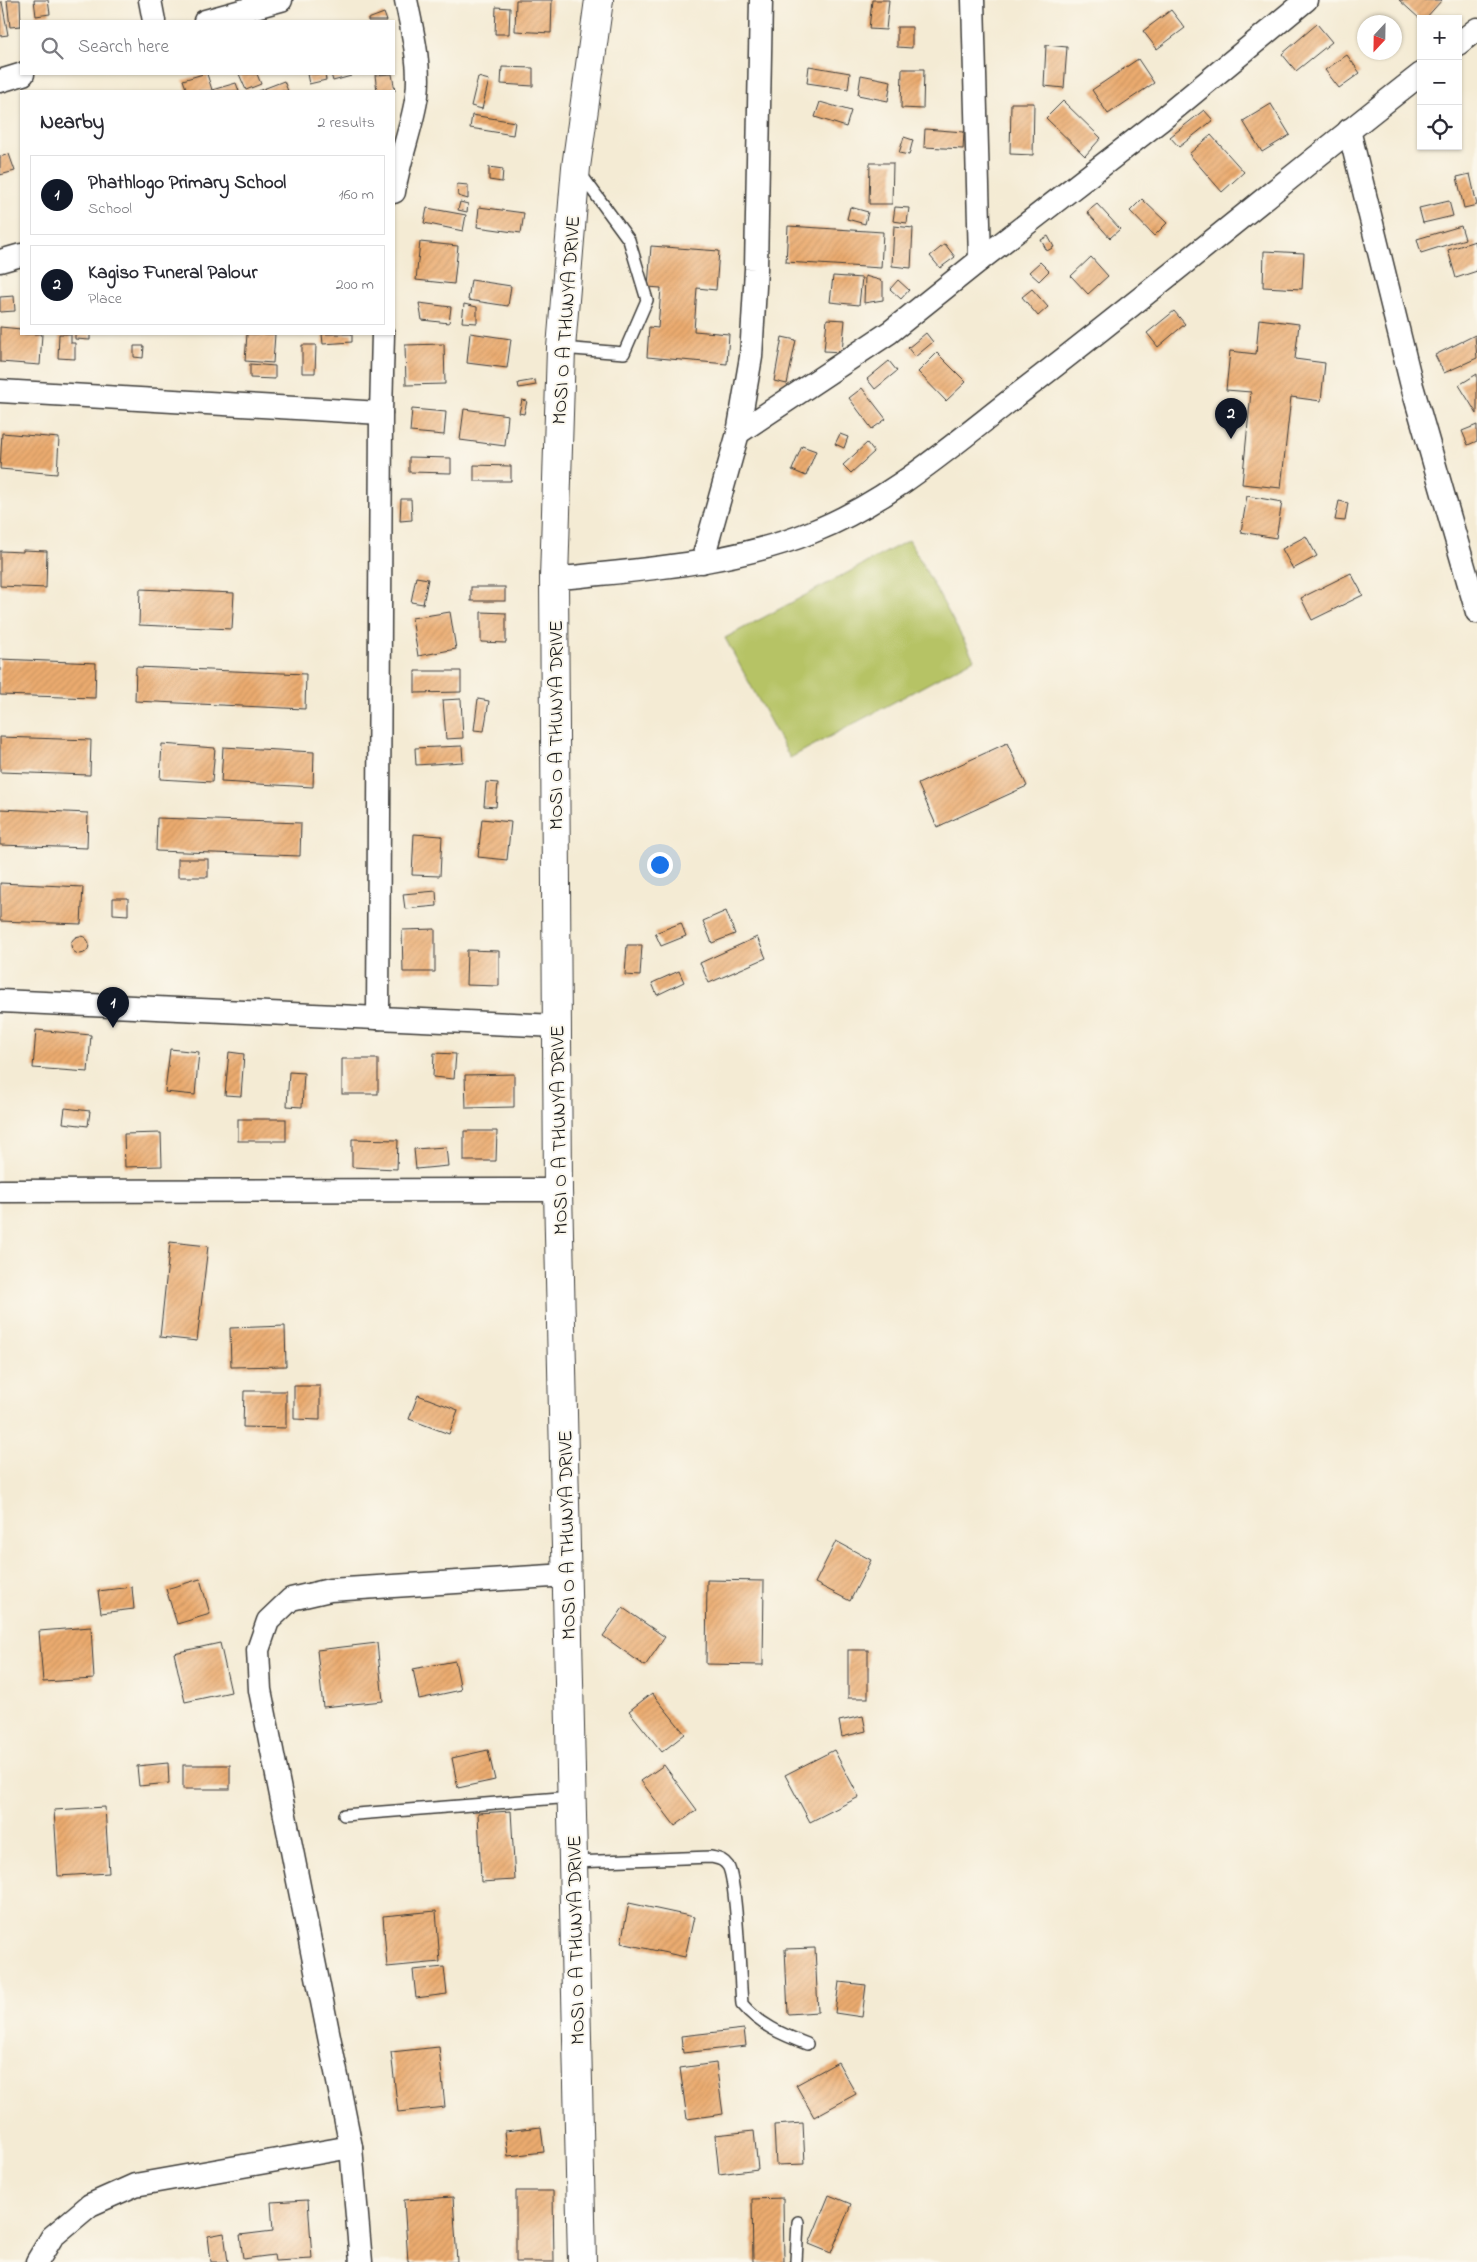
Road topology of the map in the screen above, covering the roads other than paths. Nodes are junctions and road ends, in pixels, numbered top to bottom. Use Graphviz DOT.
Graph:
graph roads {
  1 [pos="150,0"];
  2 [pos="281,0"];
  3 [pos="406,0"];
  4 [pos="599,0"];
  5 [pos="760,0"];
  6 [pos="973,0"];
  7 [pos="1306,0"];
  8 [pos="154,20"];
  9 [pos="209,20"];
  10 [pos="1477,30"];
  11 [pos="1462,41"];
  12 [pos="20,75"];
  13 [pos="1417,77"];
  14 [pos="0,80"];
  15 [pos="1349,130"];
  16 [pos="576,167"];
  17 [pos="395,184"];
  18 [pos="20,255"];
  19 [pos="980,260"];
  20 [pos="0,261"];
  21 [pos="383,335"];
  22 [pos="561,348"];
  23 [pos="0,391"];
  24 [pos="381,413"];
  25 [pos="738,433"];
  26 [pos="702,562"];
  27 [pos="554,579"];
  28 [pos="1477,612"];
  29 [pos="0,1001"];
  30 [pos="378,1018"];
  31 [pos="557,1026"];
  32 [pos="558,1190"];
  33 [pos="0,1192"];
  34 [pos="567,1574"];
  35 [pos="572,1797"];
  36 [pos="344,1815"];
  37 [pos="573,1862"];
  38 [pos="806,2044"];
  39 [pos="351,2147"];
  40 [pos="798,2222"];
  41 [pos="37,2262"];
  42 [pos="361,2262"];
  43 [pos="582,2262"];
  44 [pos="796,2262"];
  1 -- 8 [label="street"];
  2 -- 9 [label="street"];
  3 -- 17 [label="street"];
  4 -- 16 [label="street, MOSI O A THUNYA DRIVE"];
  5 -- 25 [label="street"];
  6 -- 19 [label="street"];
  7 -- 19 [label="street"];
  10 -- 11 [label="street"];
  12 -- 14 [label="street"];
  13 -- 15 [label="street"];
  15 -- 26 [label="street"];
  15 -- 28 [label="street"];
  16 -- 22 [label="street, MOSI O A THUNYA DRIVE"];
  16 -- 22 [label="lane"];
  18 -- 20 [label="street"];
  19 -- 25 [label="street"];
  21 -- 24 [label="street"];
  22 -- 27 [label="street, MOSI O A THUNYA DRIVE"];
  23 -- 24 [label="street"];
  24 -- 30 [label="street"];
  25 -- 26 [label="street"];
  26 -- 27 [label="street"];
  27 -- 31 [label="street, MOSI O A THUNYA DRIVE"];
  29 -- 30 [label="street"];
  30 -- 31 [label="street"];
  31 -- 32 [label="street, MOSI O A THUNYA DRIVE"];
  32 -- 33 [label="street"];
  32 -- 34 [label="street, MOSI O A THUNYA DRIVE"];
  34 -- 35 [label="street, MOSI O A THUNYA DRIVE"];
  34 -- 39 [label="street"];
  35 -- 36 [label="lane"];
  35 -- 37 [label="street, MOSI O A THUNYA DRIVE"];
  37 -- 38 [label="lane"];
  37 -- 43 [label="street, MOSI O A THUNYA DRIVE"];
  39 -- 41 [label="street"];
  39 -- 42 [label="street"];
  40 -- 44 [label="lane"];
}
